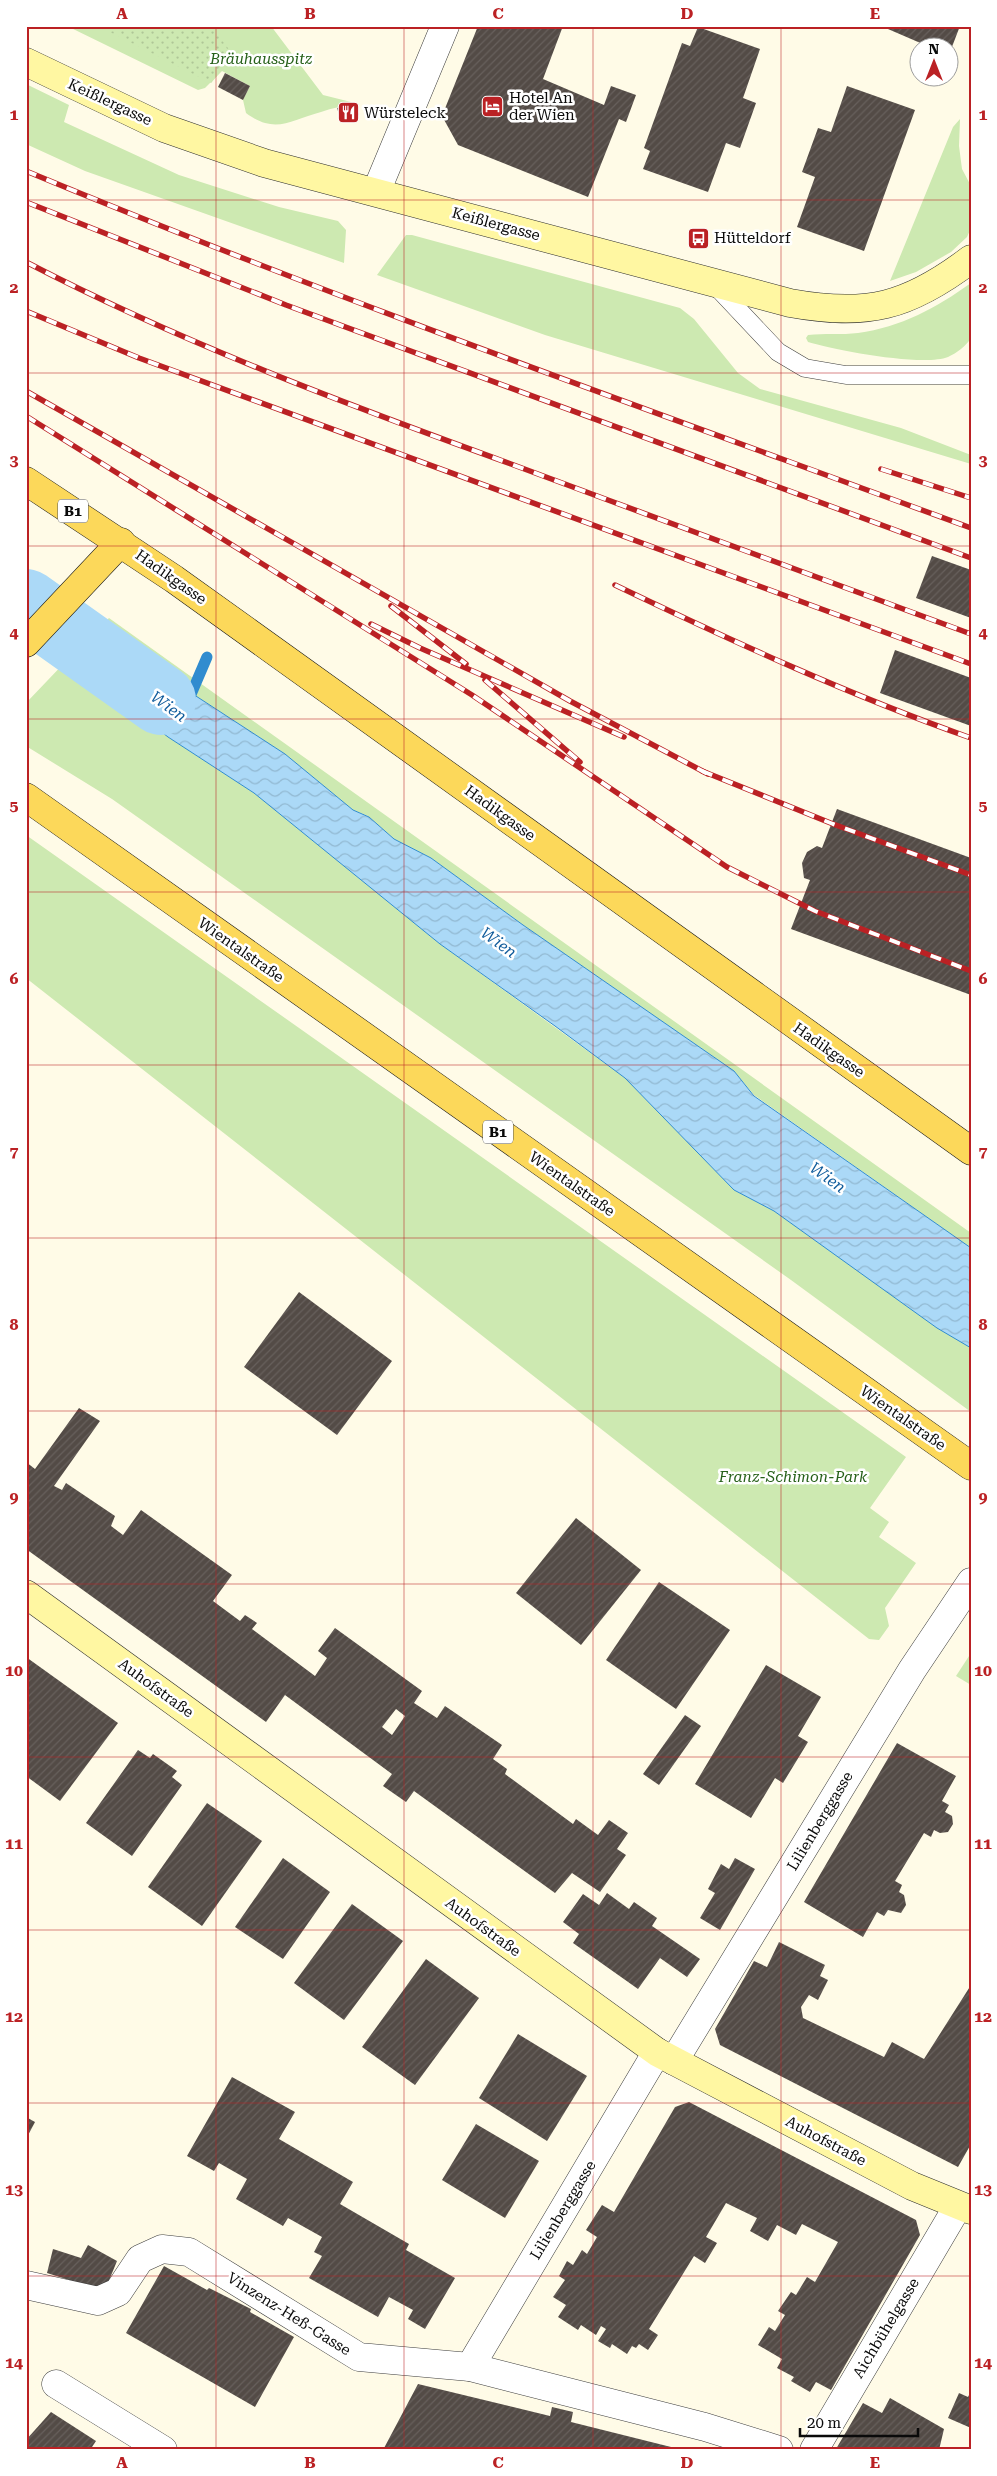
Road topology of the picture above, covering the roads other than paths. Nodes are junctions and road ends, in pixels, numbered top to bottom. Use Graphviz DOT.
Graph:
graph roads {
  1 [pos="446,26"];
  2 [pos="26,62"];
  3 [pos="376,192"];
  4 [pos="971,259"];
  5 [pos="710,280"];
  6 [pos="971,375"];
  7 [pos="26,481"];
  8 [pos="121,542"];
  9 [pos="26,643"];
  10 [pos="26,797"];
  11 [pos="971,1151"];
  12 [pos="971,1466"];
  13 [pos="971,1582"];
  14 [pos="26,1594"];
  15 [pos="666,2057"];
  16 [pos="964,2208"];
  17 [pos="26,2285"];
  18 [pos="470,2367"];
  19 [pos="56,2384"];
  20 [pos="163,2450"];
  21 [pos="779,2450"];
  22 [pos="814,2450"];
  1 -- 3 [label="street"];
  2 -- 3 [label="street, Keißlergasse"];
  3 -- 5 [label="street, Keißlergasse"];
  4 -- 5 [label="street, Keißlergasse"];
  5 -- 6 [label="lane"];
  7 -- 8 [label="main road, Hadikgasse / B1"];
  8 -- 9 [label="main road"];
  8 -- 11 [label="main road, Hadikgasse / B1"];
  10 -- 12 [label="main road, Wientalstraße / B1"];
  13 -- 15 [label="street, Lilienberggasse"];
  14 -- 15 [label="street, Auhofstraße"];
  15 -- 16 [label="street, Auhofstraße"];
  15 -- 18 [label="street, Lilienberggasse"];
  16 -- 22 [label="street, Aichbühelgasse"];
  17 -- 18 [label="street, Vinzenz-Heß-Gasse"];
  18 -- 21 [label="street, Vinzenz-Heß-Gasse"];
  19 -- 20 [label="street"];
}
